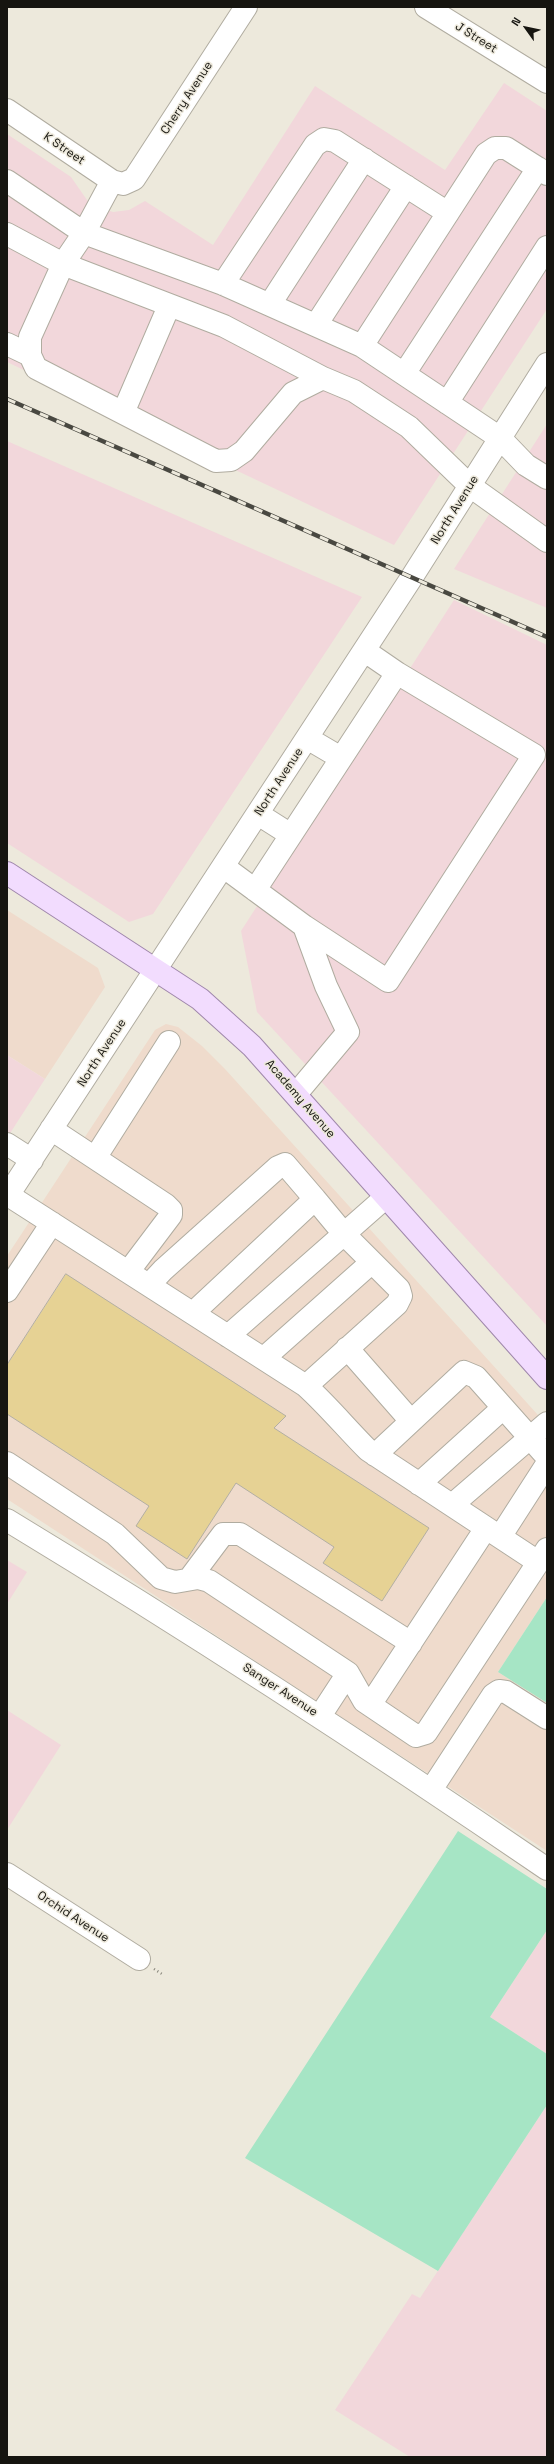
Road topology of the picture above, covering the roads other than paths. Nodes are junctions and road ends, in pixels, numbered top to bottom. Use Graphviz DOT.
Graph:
graph roads {
  1 [pos="246,7"];
  2 [pos="426,7"];
  3 [pos="547,82"];
  4 [pos="7,110"];
  5 [pos="364,159"];
  6 [pos="543,171"];
  7 [pos="7,181"];
  8 [pos="117,183"];
  9 [pos="406,186"];
  10 [pos="448,213"];
  11 [pos="84,232"];
  12 [pos="7,234"];
  13 [pos="547,247"];
  14 [pos="63,264"];
  15 [pos="223,284"];
  16 [pos="270,304"];
  17 [pos="169,306"];
  18 [pos="316,325"];
  19 [pos="7,344"];
  20 [pos="362,346"];
  21 [pos="30,355"];
  22 [pos="547,364"];
  23 [pos="404,374"];
  24 [pos="323,378"];
  25 [pos="447,403"];
  26 [pos="123,413"];
  27 [pos="500,438"];
  28 [pos="547,478"];
  29 [pos="470,486"];
  30 [pos="547,541"];
  31 [pos="364,650"];
  32 [pos="397,673"];
  33 [pos="307,738"];
  34 [pos="341,758"];
  35 [pos="258,814"];
  36 [pos="291,835"];
  37 [pos="224,867"];
  38 [pos="7,873"];
  39 [pos="255,890"];
  40 [pos="304,926"];
  41 [pos="157,970"];
  42 [pos="169,1042"];
  43 [pos="296,1094"];
  44 [pos="52,1129"];
  45 [pos="7,1144"];
  46 [pos="94,1158"];
  47 [pos="32,1160"];
  48 [pos="7,1196"];
  49 [pos="386,1197"];
  50 [pos="315,1199"];
  51 [pos="52,1223"];
  52 [pos="344,1234"];
  53 [pos="372,1262"];
  54 [pos="128,1272"];
  55 [pos="148,1285"];
  56 [pos="7,1291"];
  57 [pos="193,1313"];
  58 [pos="228,1336"];
  59 [pos="347,1348"];
  60 [pos="264,1358"];
  61 [pos="547,1378"];
  62 [pos="306,1386"];
  63 [pos="503,1408"];
  64 [pos="411,1421"];
  65 [pos="547,1423"];
  66 [pos="529,1438"];
  67 [pos="375,1455"];
  68 [pos="547,1457"];
  69 [pos="7,1463"];
  70 [pos="547,1464"];
  71 [pos="419,1484"];
  72 [pos="452,1505"];
  73 [pos="7,1520"];
  74 [pos="493,1532"];
  75 [pos="543,1555"];
  76 [pos="161,1578"];
  77 [pos="190,1578"];
  78 [pos="144,1603"];
  79 [pos="411,1643"];
  80 [pos="348,1673"];
  81 [pos="370,1704"];
  82 [pos="320,1716"];
  83 [pos="547,1718"];
  84 [pos="431,1790"];
  85 [pos="547,1869"];
  86 [pos="7,1874"];
  87 [pos="139,1959"];
  1 -- 8 [label="street, Cherry Avenue"];
  2 -- 3 [label="street, J Street"];
  4 -- 8 [label="street, K Street"];
  5 -- 9 [label="street"];
  5 -- 15 [label="street"];
  5 -- 16 [label="street"];
  6 -- 10 [label="street"];
  6 -- 23 [label="street"];
  7 -- 11 [label="street"];
  8 -- 11 [label="street"];
  9 -- 10 [label="street"];
  9 -- 18 [label="street"];
  10 -- 20 [label="street"];
  11 -- 14 [label="street"];
  11 -- 15 [label="street"];
  12 -- 14 [label="street"];
  13 -- 25 [label="street"];
  14 -- 17 [label="street"];
  14 -- 21 [label="street"];
  15 -- 16 [label="street"];
  16 -- 18 [label="street"];
  17 -- 24 [label="street"];
  17 -- 26 [label="street"];
  18 -- 20 [label="street"];
  19 -- 21 [label="street"];
  20 -- 23 [label="street"];
  21 -- 26 [label="street"];
  22 -- 27 [label="street, North Avenue"];
  23 -- 25 [label="street"];
  24 -- 26 [label="street"];
  24 -- 29 [label="street"];
  25 -- 27 [label="street"];
  27 -- 28 [label="street"];
  27 -- 29 [label="street, North Avenue"];
  29 -- 30 [label="street"];
  29 -- 31 [label="street, North Avenue"];
  31 -- 32 [label="street"];
  31 -- 33 [label="street, North Avenue"];
  32 -- 34 [label="street"];
  32 -- 40 [label="street"];
  33 -- 34 [label="street"];
  33 -- 35 [label="street, North Avenue"];
  34 -- 36 [label="street"];
  35 -- 36 [label="street"];
  35 -- 37 [label="street, North Avenue"];
  36 -- 39 [label="street"];
  37 -- 39 [label="street"];
  37 -- 41 [label="street, North Avenue"];
  38 -- 41 [label="main road, Academy Avenue"];
  39 -- 40 [label="street"];
  40 -- 43 [label="street"];
  41 -- 43 [label="main road, Academy Avenue"];
  41 -- 44 [label="street, North Avenue"];
  42 -- 46 [label="street"];
  43 -- 49 [label="main road, Academy Avenue"];
  44 -- 46 [label="street"];
  44 -- 47 [label="street, North Avenue"];
  45 -- 47 [label="street"];
  46 -- 54 [label="street"];
  47 -- 48 [label="street, North Avenue"];
  48 -- 51 [label="street"];
  49 -- 52 [label="street"];
  49 -- 61 [label="main road, Academy Avenue"];
  50 -- 52 [label="street"];
  50 -- 55 [label="street"];
  50 -- 57 [label="street"];
  51 -- 54 [label="street"];
  51 -- 56 [label="street"];
  52 -- 53 [label="street"];
  52 -- 58 [label="street"];
  53 -- 59 [label="street"];
  53 -- 60 [label="street"];
  54 -- 55 [label="street"];
  55 -- 57 [label="street"];
  57 -- 58 [label="street"];
  58 -- 60 [label="street"];
  59 -- 62 [label="street"];
  59 -- 64 [label="street"];
  60 -- 62 [label="street"];
  62 -- 67 [label="street"];
  63 -- 64 [label="street"];
  63 -- 66 [label="street"];
  63 -- 71 [label="street"];
  64 -- 67 [label="street"];
  65 -- 66 [label="street"];
  66 -- 68 [label="street"];
  66 -- 72 [label="street"];
  67 -- 71 [label="street"];
  69 -- 76 [label="street"];
  70 -- 74 [label="street"];
  71 -- 72 [label="street"];
  72 -- 74 [label="street"];
  73 -- 78 [label="street, Sanger Avenue"];
  74 -- 75 [label="street"];
  74 -- 79 [label="street"];
  75 -- 81 [label="street"];
  76 -- 77 [label="street"];
  76 -- 78 [label="street"];
  77 -- 79 [label="street"];
  77 -- 80 [label="street"];
  78 -- 82 [label="street, Sanger Avenue"];
  79 -- 81 [label="street"];
  80 -- 81 [label="street"];
  80 -- 82 [label="street"];
  82 -- 84 [label="street, Sanger Avenue"];
  83 -- 84 [label="street"];
  84 -- 85 [label="street, Sanger Avenue"];
  86 -- 87 [label="street, Orchid Avenue"];
}
